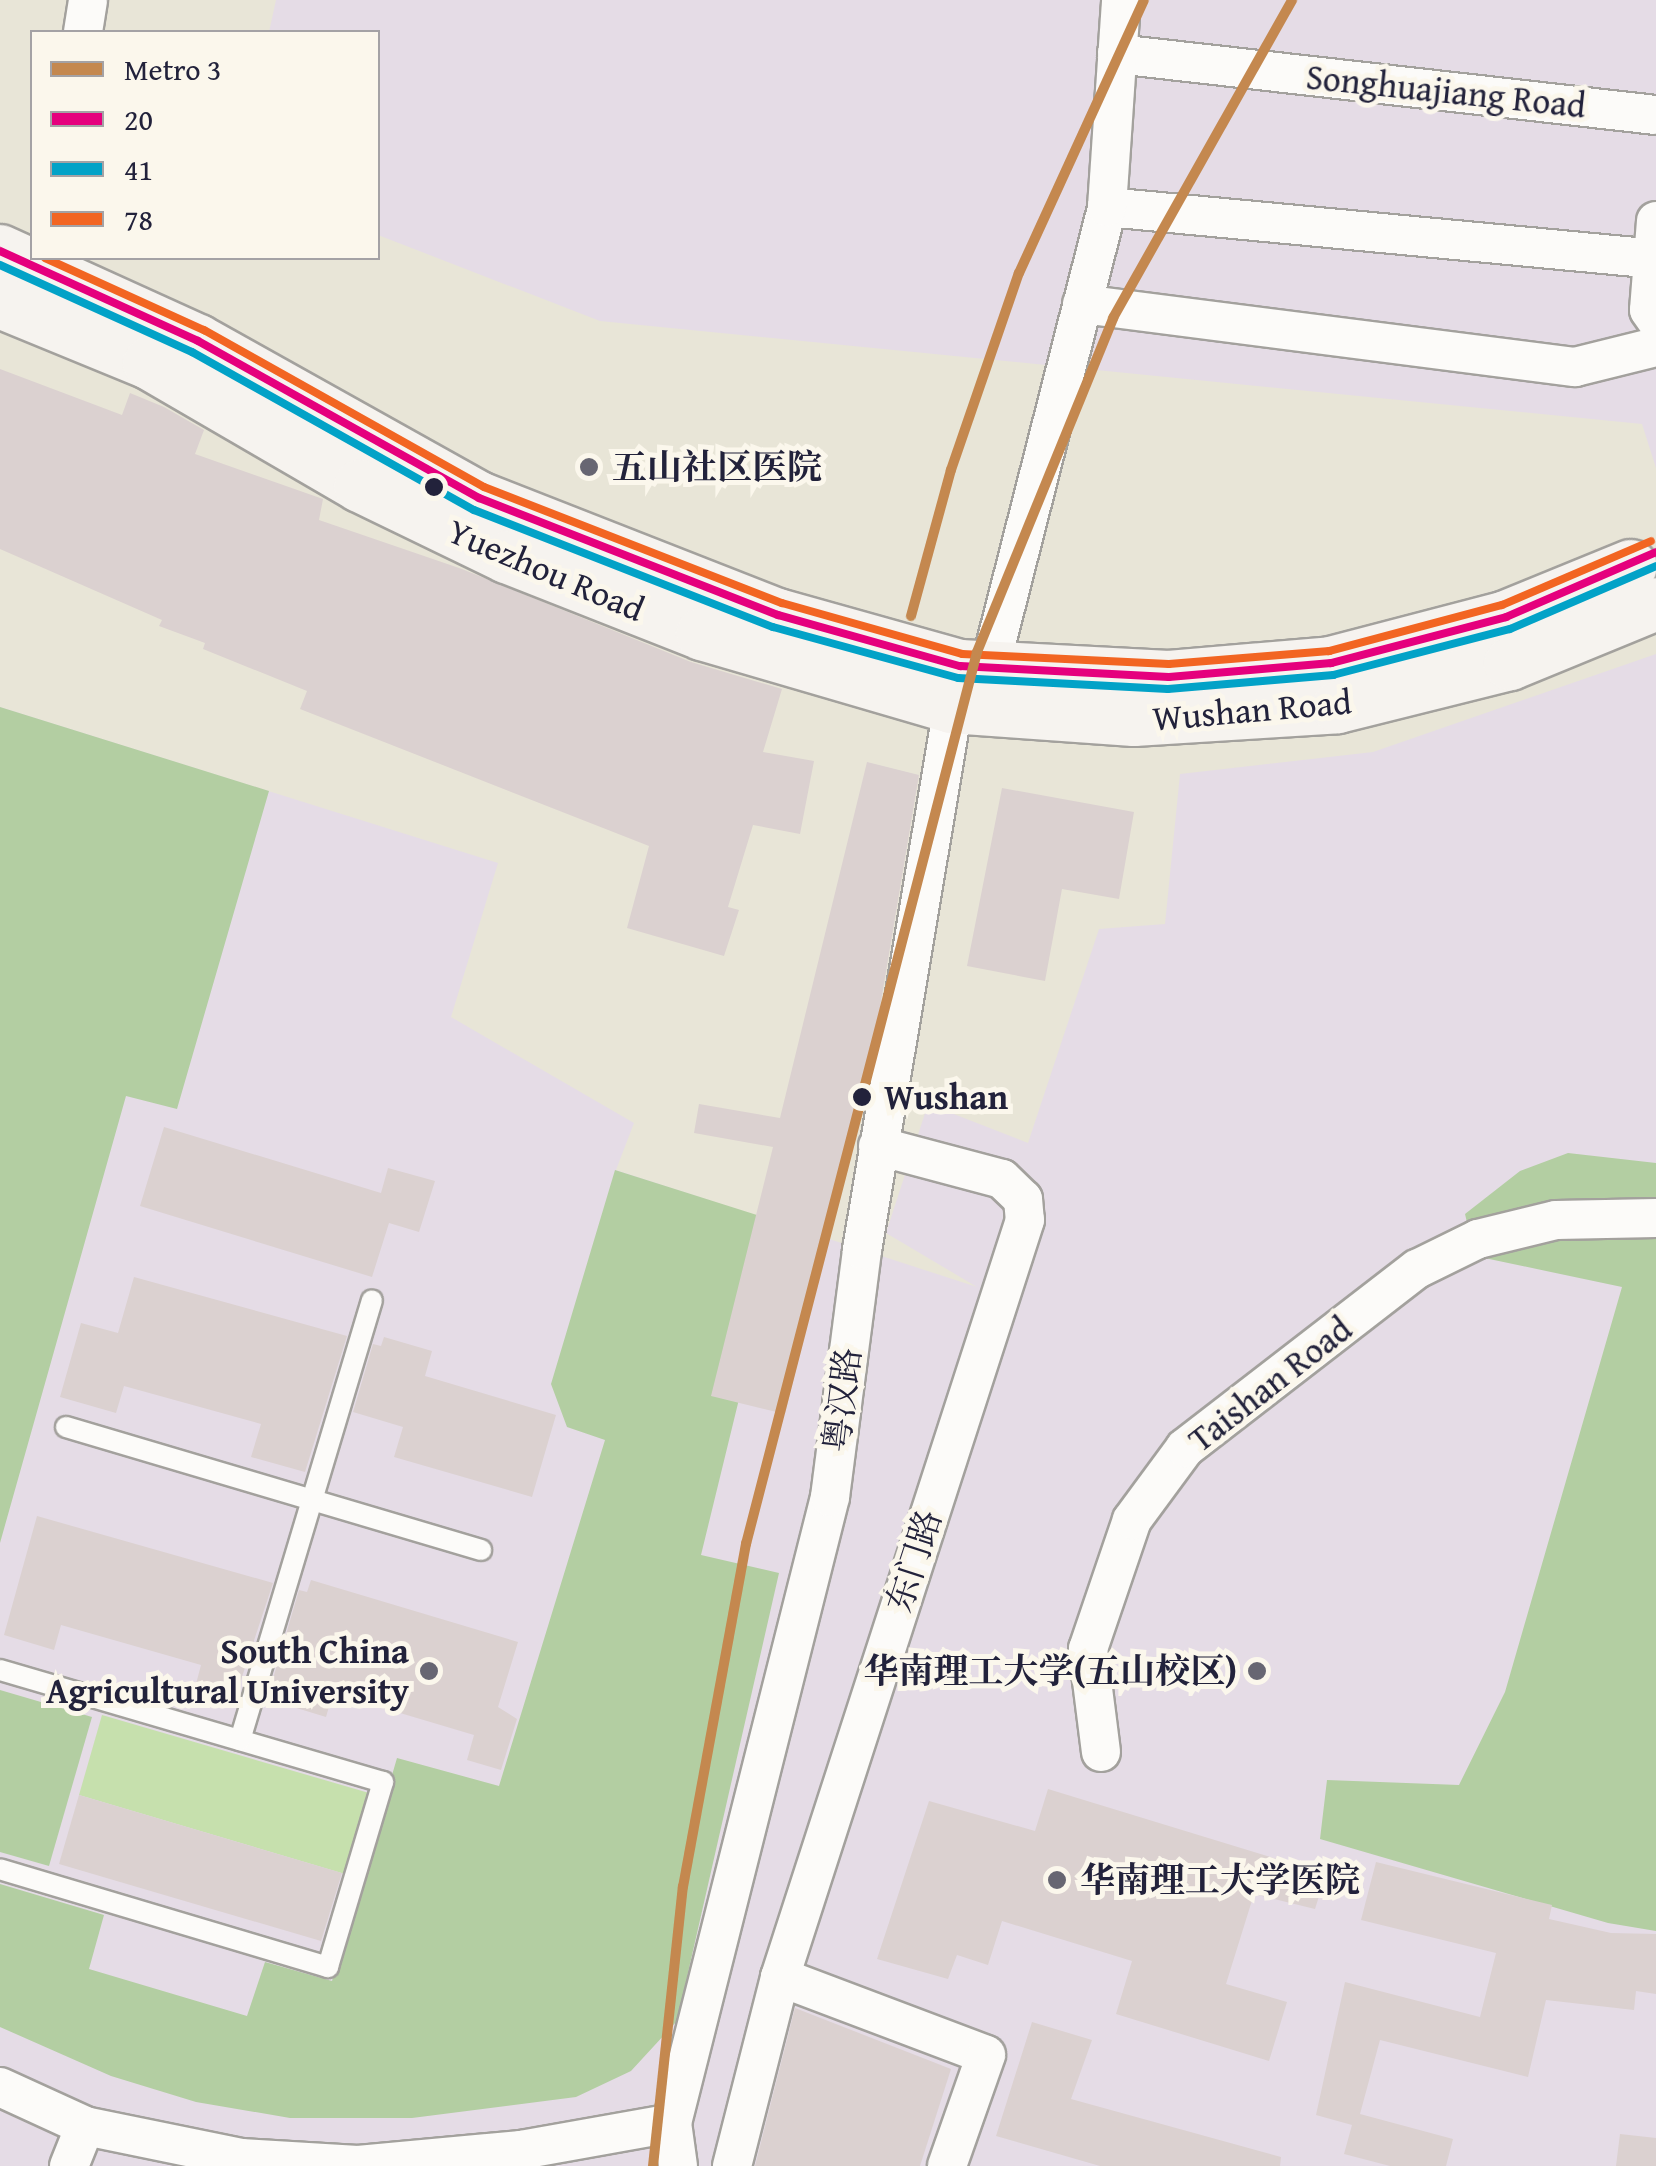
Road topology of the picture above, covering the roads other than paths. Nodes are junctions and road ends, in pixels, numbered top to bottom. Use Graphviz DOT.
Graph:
graph roads {
  1 [pos="84,0"];
  2 [pos="1121,0"];
  3 [pos="82,30"];
  4 [pos="1117,54"];
  5 [pos="1656,115"];
  6 [pos="1107,207"];
  7 [pos="1656,220"];
  8 [pos="0,252"];
  9 [pos="30,259"];
  10 [pos="1654,259"];
  11 [pos="35,260"];
  12 [pos="78,270"];
  13 [pos="0,302"];
  14 [pos="1082,304"];
  15 [pos="1656,320"];
  16 [pos="1656,347"];
  17 [pos="1644,585"];
  18 [pos="967,681"];
  19 [pos="878,1146"];
  20 [pos="1656,1218"];
  21 [pos="372,1300"];
  22 [pos="66,1427"];
  23 [pos="312,1500"];
  24 [pos="481,1550"];
  25 [pos="0,1670"];
  26 [pos="240,1740"];
  27 [pos="1102,1752"];
  28 [pos="0,1868"];
  29 [pos="780,1977"];
  30 [pos="0,2087"];
  31 [pos="672,2123"];
  32 [pos="85,2126"];
  33 [pos="70,2166"];
  34 [pos="678,2166"];
  35 [pos="732,2166"];
  36 [pos="946,2166"];
  1 -- 3 [label="street"];
  2 -- 4 [label="street, 粤汉路"];
  4 -- 5 [label="street, Songhuajiang Road"];
  4 -- 6 [label="street, 粤汉路"];
  6 -- 10 [label="street"];
  6 -- 14 [label="street, 粤汉路"];
  7 -- 10 [label="street"];
  8 -- 9 [label="main road, Yuezhou Road"];
  10 -- 15 [label="street"];
  11 -- 12 [label="main road, Yuezhou Road"];
  12 -- 18 [label="main road, Yuezhou Road"];
  13 -- 18 [label="main road, Yuezhou Road"];
  14 -- 16 [label="street"];
  14 -- 18 [label="street, 粤汉路"];
  17 -- 18 [label="main road, Wushan Road"];
  18 -- 19 [label="street, 粤汉路"];
  19 -- 29 [label="street, 东门路"];
  19 -- 31 [label="street, 粤汉路"];
  20 -- 27 [label="street, Taishan Road"];
  21 -- 23 [label="lane"];
  22 -- 23 [label="lane"];
  23 -- 24 [label="lane"];
  23 -- 26 [label="lane"];
  25 -- 26 [label="lane"];
  26 -- 28 [label="lane"];
  29 -- 35 [label="street, 东门路"];
  29 -- 36 [label="street"];
  30 -- 32 [label="street"];
  31 -- 32 [label="street"];
  31 -- 34 [label="street"];
  32 -- 33 [label="street"];
}
